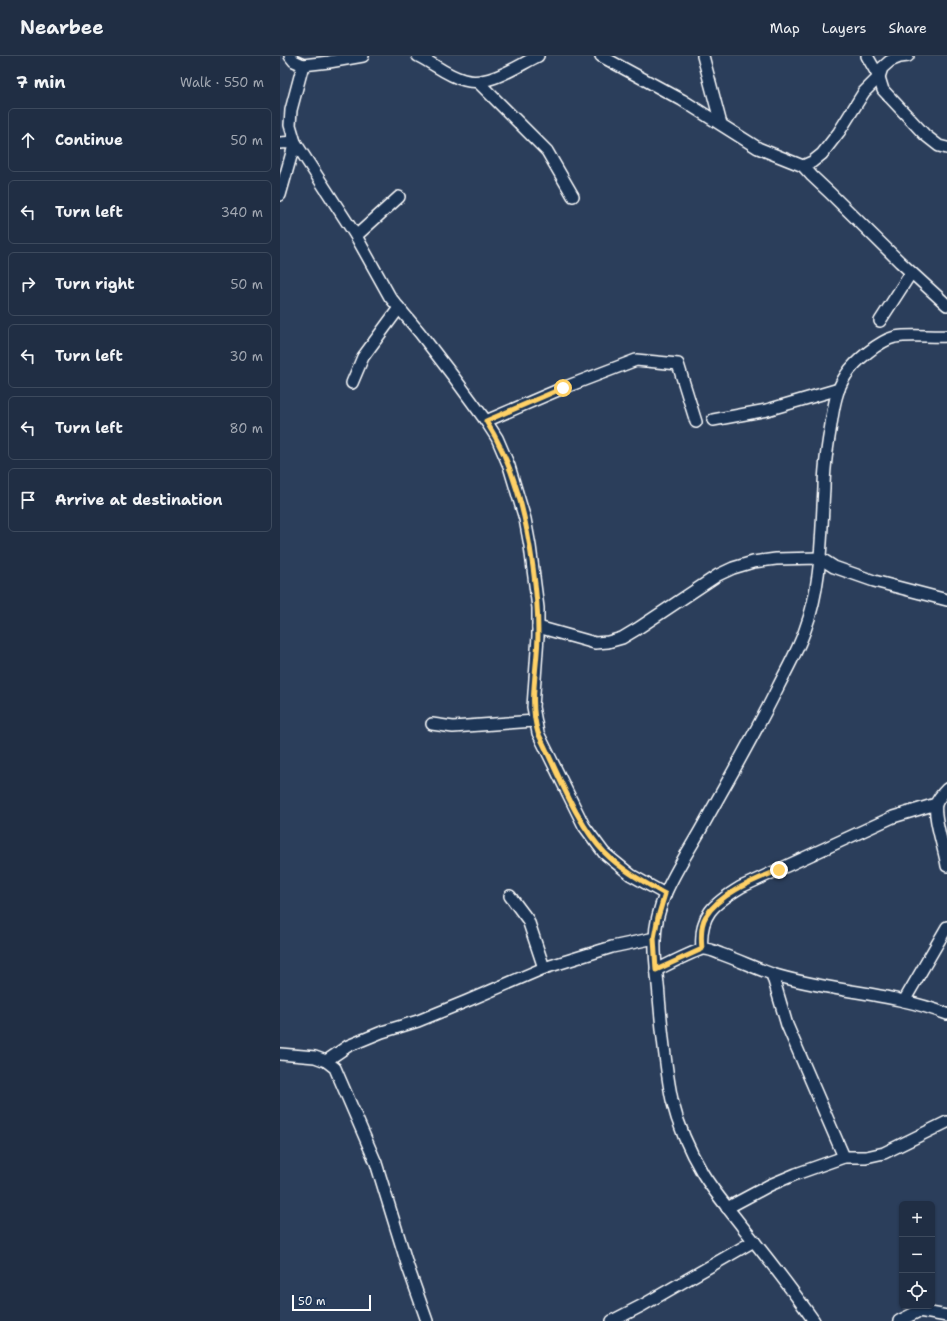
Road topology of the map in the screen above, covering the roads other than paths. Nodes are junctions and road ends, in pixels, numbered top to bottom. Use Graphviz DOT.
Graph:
graph roads {
  1 [pos="290,56"];
  2 [pos="363,56"];
  3 [pos="418,56"];
  4 [pos="538,56"];
  5 [pos="601,56"];
  6 [pos="703,56"];
  7 [pos="866,56"];
  8 [pos="908,56"];
  9 [pos="303,65"];
  10 [pos="879,77"];
  11 [pos="478,82"];
  12 [pos="721,124"];
  13 [pos="295,142"];
  14 [pos="280,143"];
  15 [pos="947,148"];
  16 [pos="803,166"];
  17 [pos="280,195"];
  18 [pos="573,196"];
  19 [pos="399,197"];
  20 [pos="356,236"];
  21 [pos="911,273"];
  22 [pos="947,304"];
  23 [pos="399,308"];
  24 [pos="880,321"];
  25 [pos="947,336"];
  26 [pos="352,383"];
  27 [pos="839,389"];
  28 [pos="713,420"];
  29 [pos="486,421"];
  30 [pos="696,422"];
  31 [pos="820,558"];
  32 [pos="947,600"];
  33 [pos="538,627"];
  34 [pos="535,721"];
  35 [pos="432,724"];
  36 [pos="947,789"];
  37 [pos="936,804"];
  38 [pos="947,866"];
  39 [pos="665,894"];
  40 [pos="510,896"];
  41 [pos="947,927"];
  42 [pos="654,938"];
  43 [pos="702,949"];
  44 [pos="544,968"];
  45 [pos="656,970"];
  46 [pos="772,974"];
  47 [pos="904,1001"];
  48 [pos="947,1014"];
  49 [pos="280,1054"];
  50 [pos="326,1061"];
  51 [pos="947,1122"];
  52 [pos="844,1157"];
  53 [pos="727,1208"];
  54 [pos="754,1241"];
  55 [pos="947,1316"];
  56 [pos="427,1321"];
  57 [pos="612,1321"];
  58 [pos="814,1321"];
  59 [pos="899,1321"];
  1 -- 9 [label="street"];
  2 -- 9 [label="street"];
  3 -- 11 [label="street"];
  4 -- 11 [label="street"];
  5 -- 12 [label="street"];
  6 -- 12 [label="street"];
  7 -- 10 [label="street"];
  8 -- 10 [label="street"];
  9 -- 13 [label="street"];
  10 -- 15 [label="street"];
  10 -- 16 [label="street"];
  11 -- 18 [label="street"];
  12 -- 16 [label="street"];
  13 -- 14 [label="street"];
  13 -- 17 [label="street"];
  13 -- 20 [label="street"];
  16 -- 21 [label="street"];
  19 -- 20 [label="street"];
  20 -- 23 [label="street"];
  21 -- 22 [label="street"];
  21 -- 24 [label="street"];
  23 -- 26 [label="street"];
  23 -- 29 [label="street"];
  25 -- 27 [label="street"];
  27 -- 28 [label="street"];
  27 -- 31 [label="street"];
  29 -- 30 [label="street"];
  29 -- 33 [label="street"];
  31 -- 32 [label="street"];
  31 -- 33 [label="street"];
  31 -- 39 [label="street"];
  33 -- 34 [label="street"];
  34 -- 35 [label="street"];
  34 -- 39 [label="street"];
  36 -- 37 [label="street"];
  37 -- 38 [label="street"];
  37 -- 43 [label="street"];
  39 -- 42 [label="street"];
  40 -- 44 [label="street"];
  41 -- 47 [label="street"];
  42 -- 44 [label="street"];
  42 -- 45 [label="street"];
  43 -- 45 [label="street"];
  43 -- 46 [label="street"];
  44 -- 50 [label="street"];
  45 -- 53 [label="street"];
  46 -- 47 [label="street"];
  46 -- 52 [label="street"];
  47 -- 48 [label="street"];
  49 -- 50 [label="street"];
  50 -- 56 [label="street"];
  51 -- 52 [label="street"];
  52 -- 53 [label="street"];
  53 -- 54 [label="street"];
  54 -- 57 [label="street"];
  54 -- 58 [label="street"];
  55 -- 59 [label="street"];
}
